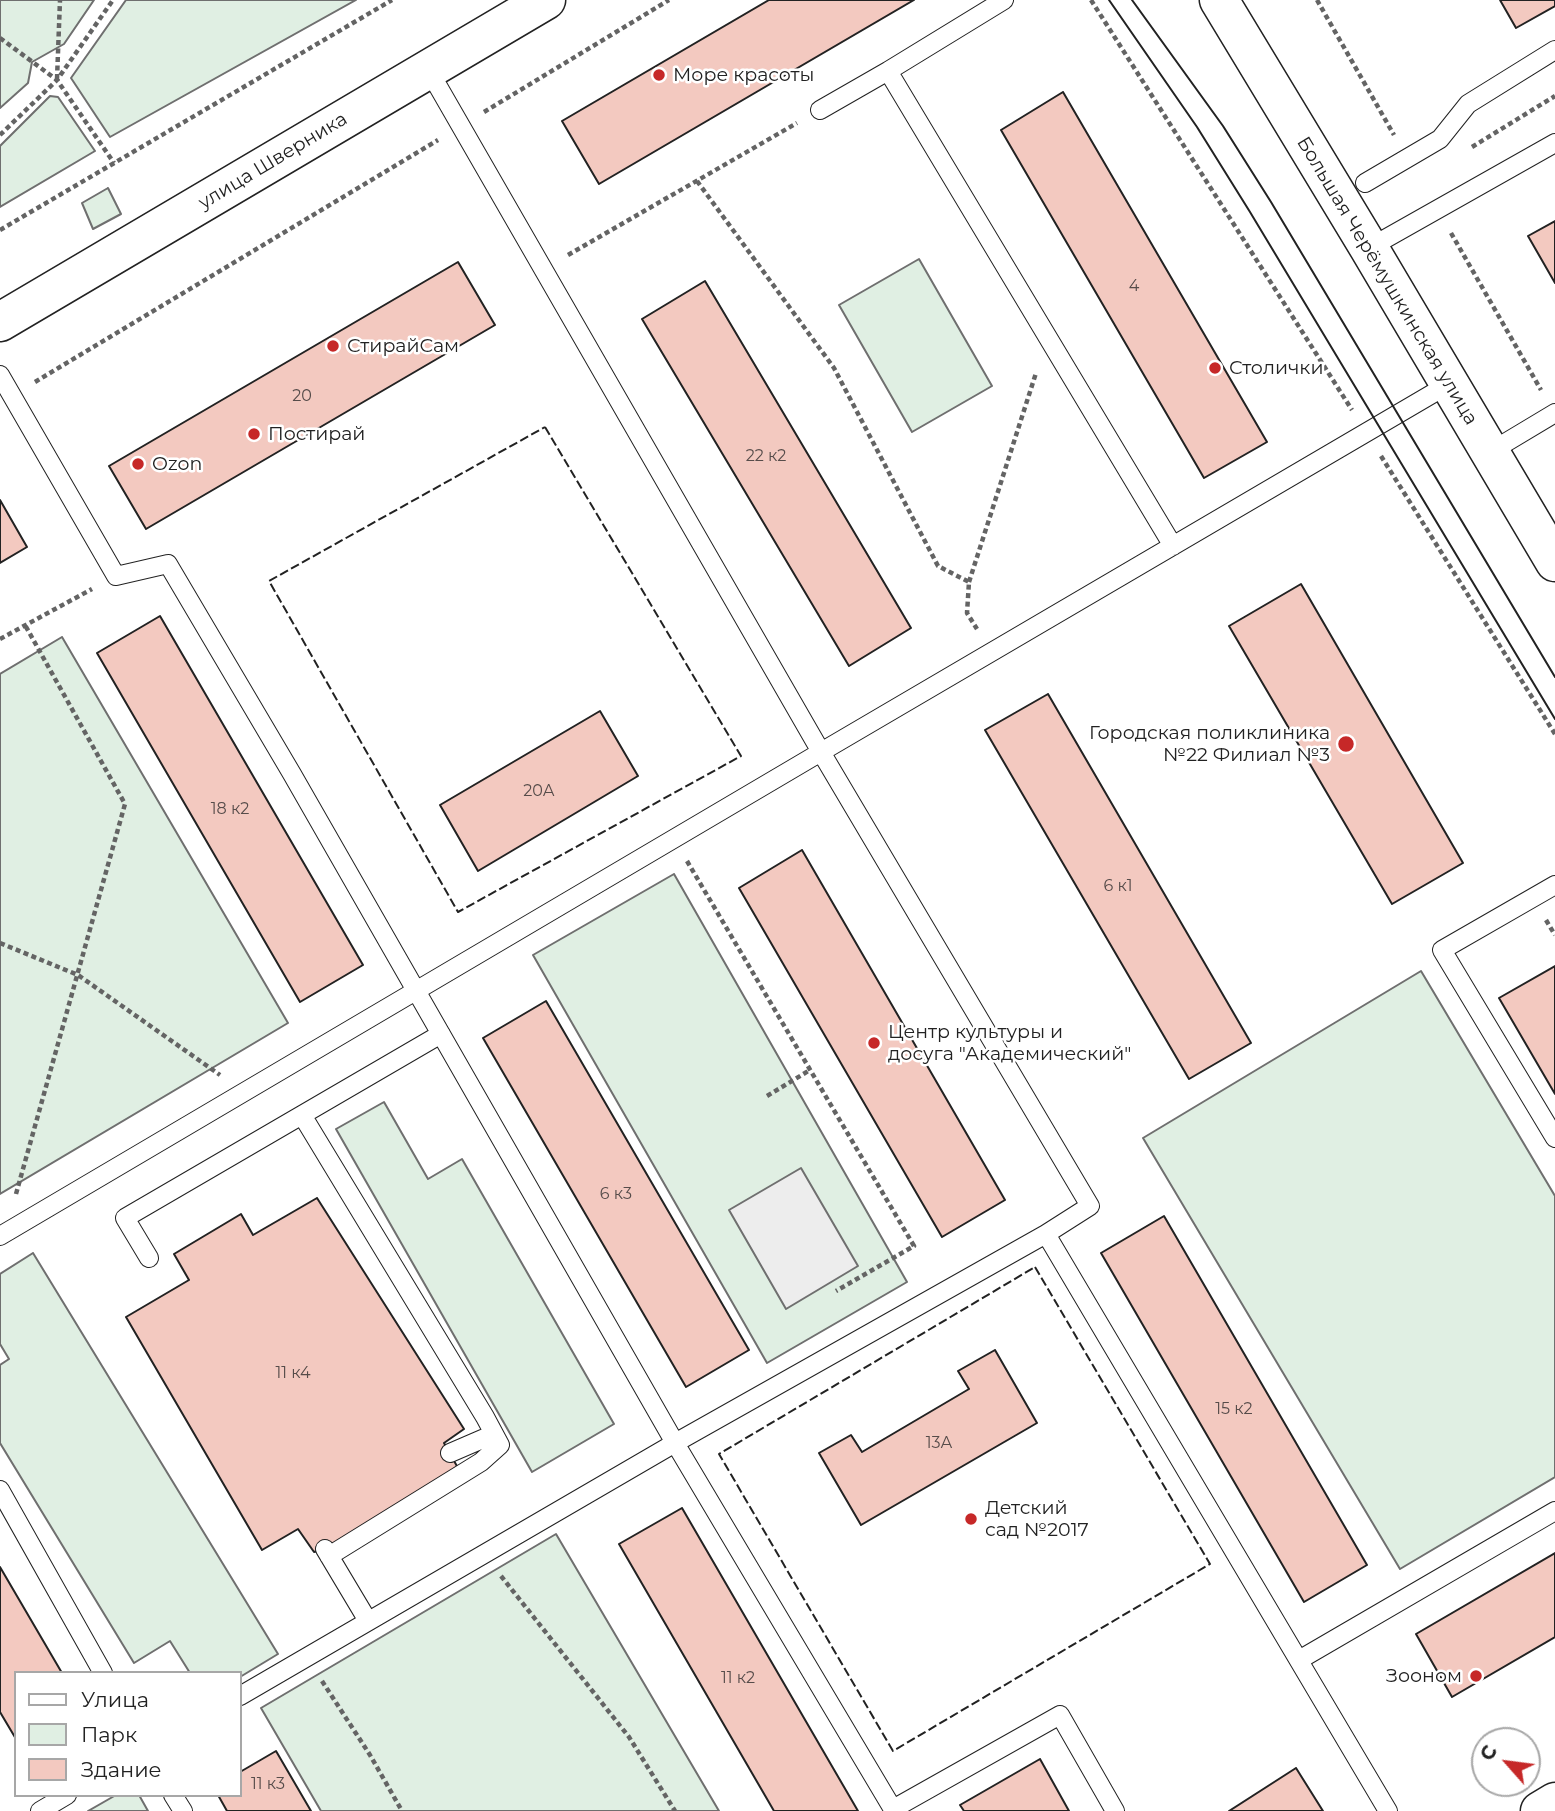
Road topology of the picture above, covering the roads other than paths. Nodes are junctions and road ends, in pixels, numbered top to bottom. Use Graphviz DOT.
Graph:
graph roads {
  1 [pos="1004,0"];
  2 [pos="1219,0"];
  3 [pos="538,2"];
  4 [pos="1555,50"];
  5 [pos="428,69"];
  6 [pos="888,71"];
  7 [pos="820,110"];
  8 [pos="1555,143"];
  9 [pos="1365,183"];
  10 [pos="1369,248"];
  11 [pos="0,322"];
  12 [pos="0,375"];
  13 [pos="1449,384"];
  14 [pos="1555,413"];
  15 [pos="1490,452"];
  16 [pos="1173,546"];
  17 [pos="1555,562"];
  18 [pos="821,752"];
  19 [pos="1555,886"];
  20 [pos="416,990"];
  21 [pos="441,1034"];
  22 [pos="302,1115"];
  23 [pos="1555,1138"];
  24 [pos="3,1234"];
  25 [pos="1046,1234"];
  26 [pos="149,1258"];
  27 [pos="494,1434"];
  28 [pos="675,1443"];
  29 [pos="450,1453"];
  30 [pos="0,1490"];
  31 [pos="1555,1511"];
  32 [pos="368,1621"];
  33 [pos="1298,1660"];
  34 [pos="102,1671"];
  35 [pos="242,1695"];
  36 [pos="64,1797"];
  37 [pos="1555,1802"];
  38 [pos="894,1810"];
  39 [pos="40,1811"];
  40 [pos="1115,1811"];
  41 [pos="1388,1811"];
  42 [pos="1540,1811"];
  1 -- 6 [label="lane"];
  2 -- 10 [label="main road, Большая Черёмушкинская улица"];
  3 -- 5 [label="main road, улица Шверника"];
  4 -- 9 [label="lane"];
  5 -- 11 [label="main road, улица Шверника"];
  5 -- 18 [label="lane"];
  6 -- 7 [label="lane"];
  6 -- 16 [label="lane"];
  8 -- 10 [label="lane"];
  10 -- 13 [label="main road, Большая Черёмушкинская улица"];
  12 -- 20 [label="lane"];
  13 -- 15 [label="main road, Большая Черёмушкинская улица"];
  13 -- 16 [label="lane"];
  14 -- 15 [label="lane"];
  15 -- 17 [label="main road, Большая Черёмушкинская улица"];
  16 -- 18 [label="lane"];
  18 -- 20 [label="lane"];
  18 -- 25 [label="lane"];
  19 -- 23 [label="lane"];
  20 -- 21 [label="lane"];
  20 -- 24 [label="lane"];
  21 -- 22 [label="lane"];
  21 -- 28 [label="lane"];
  22 -- 26 [label="lane"];
  22 -- 27 [label="lane"];
  25 -- 28 [label="lane"];
  25 -- 33 [label="lane"];
  27 -- 29 [label="lane"];
  27 -- 32 [label="lane"];
  28 -- 32 [label="lane"];
  28 -- 38 [label="lane"];
  30 -- 34 [label="lane"];
  31 -- 33 [label="lane"];
  32 -- 35 [label="lane"];
  33 -- 41 [label="lane"];
  36 -- 39 [label="lane"];
  37 -- 42 [label="main road"];
  38 -- 40 [label="lane"];
}
